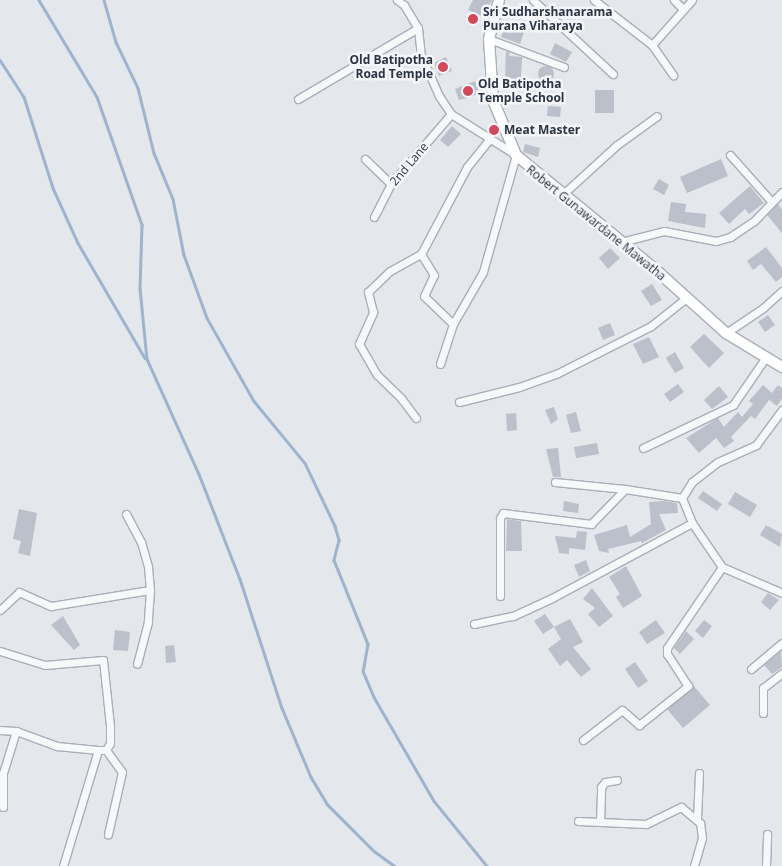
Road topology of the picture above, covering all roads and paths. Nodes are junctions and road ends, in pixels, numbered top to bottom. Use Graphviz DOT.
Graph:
graph roads {
  1 [pos="397,0"];
  2 [pos="499,0"];
  3 [pos="532,0"];
  4 [pos="594,0"];
  5 [pos="674,0"];
  6 [pos="692,0"];
  7 [pos="683,10"];
  8 [pos="418,28"];
  9 [pos="489,39"];
  10 [pos="652,45"];
  11 [pos="564,67"];
  12 [pos="613,74"];
  13 [pos="673,75"];
  14 [pos="298,99"];
  15 [pos="451,114"];
  16 [pos="657,116"];
  17 [pos="490,139"];
  18 [pos="516,155"];
  19 [pos="730,155"];
  20 [pos="365,160"];
  21 [pos="391,184"];
  22 [pos="781,194"];
  23 [pos="562,195"];
  24 [pos="771,201"];
  25 [pos="374,217"];
  26 [pos="621,242"];
  27 [pos="421,254"];
  28 [pos="782,291"];
  29 [pos="685,299"];
  30 [pos="453,324"];
  31 [pos="726,333"];
  32 [pos="766,357"];
  33 [pos="440,364"];
  34 [pos="782,367"];
  35 [pos="459,402"];
  36 [pos="782,410"];
  37 [pos="416,418"];
  38 [pos="643,448"];
  39 [pos="555,482"];
  40 [pos="625,489"];
  41 [pos="682,498"];
  42 [pos="126,514"];
  43 [pos="692,523"];
  44 [pos="722,567"];
  45 [pos="150,590"];
  46 [pos="782,593"];
  47 [pos="500,596"];
  48 [pos="0,610"];
  49 [pos="474,624"];
  50 [pos="782,643"];
  51 [pos="0,651"];
  52 [pos="137,664"];
  53 [pos="751,669"];
  54 [pos="782,673"];
  55 [pos="763,713"];
  56 [pos="0,730"];
  57 [pos="16,731"];
  58 [pos="583,740"];
  59 [pos="98,750"];
  60 [pos="106,750"];
  61 [pos="699,773"];
  62 [pos="617,780"];
  63 [pos="3,807"];
  64 [pos="697,819"];
  65 [pos="578,821"];
  66 [pos="600,822"];
  67 [pos="108,834"];
  68 [pos="768,834"];
  69 [pos="63,866"];
  70 [pos="694,866"];
  71 [pos="766,866"];
  1 -- 8 [label="street"];
  2 -- 9 [label="street, Robert Gunawardane Mawatha"];
  3 -- 12 [label="street"];
  4 -- 10 [label="street"];
  5 -- 7 [label="street"];
  6 -- 7 [label="street"];
  7 -- 10 [label="street"];
  8 -- 14 [label="street"];
  8 -- 15 [label="street"];
  9 -- 11 [label="street"];
  9 -- 18 [label="street, Robert Gunawardane Mawatha"];
  10 -- 13 [label="street"];
  15 -- 17 [label="street"];
  15 -- 21 [label="street, 2nd Lane"];
  16 -- 23 [label="street"];
  17 -- 18 [label="street"];
  17 -- 27 [label="street"];
  18 -- 23 [label="street, Robert Gunawardane Mawatha"];
  18 -- 30 [label="street"];
  19 -- 24 [label="street"];
  20 -- 21 [label="street"];
  21 -- 25 [label="street, 2nd Lane"];
  22 -- 24 [label="street"];
  23 -- 26 [label="street, Robert Gunawardane Mawatha"];
  24 -- 26 [label="street"];
  26 -- 29 [label="street, Robert Gunawardane Mawatha"];
  27 -- 30 [label="street"];
  27 -- 37 [label="street"];
  28 -- 31 [label="street"];
  29 -- 31 [label="street, Robert Gunawardane Mawatha"];
  29 -- 35 [label="street"];
  30 -- 33 [label="street"];
  31 -- 32 [label="street, Robert Gunawardane Mawatha"];
  32 -- 34 [label="street, Robert Gunawardane Mawatha"];
  32 -- 38 [label="street"];
  36 -- 41 [label="street"];
  39 -- 40 [label="street"];
  40 -- 41 [label="street"];
  40 -- 47 [label="street"];
  41 -- 43 [label="street"];
  42 -- 45 [label="street"];
  43 -- 44 [label="street"];
  43 -- 49 [label="street"];
  44 -- 46 [label="street"];
  44 -- 58 [label="street"];
  45 -- 48 [label="street"];
  45 -- 52 [label="street"];
  50 -- 53 [label="street"];
  51 -- 60 [label="street"];
  54 -- 55 [label="street"];
  56 -- 57 [label="street"];
  57 -- 59 [label="street"];
  57 -- 63 [label="street"];
  59 -- 60 [label="street"];
  59 -- 69 [label="street"];
  60 -- 67 [label="street"];
  61 -- 64 [label="street"];
  62 -- 66 [label="street"];
  64 -- 66 [label="street"];
  64 -- 70 [label="street"];
  65 -- 66 [label="street"];
  68 -- 71 [label="street"];
}
